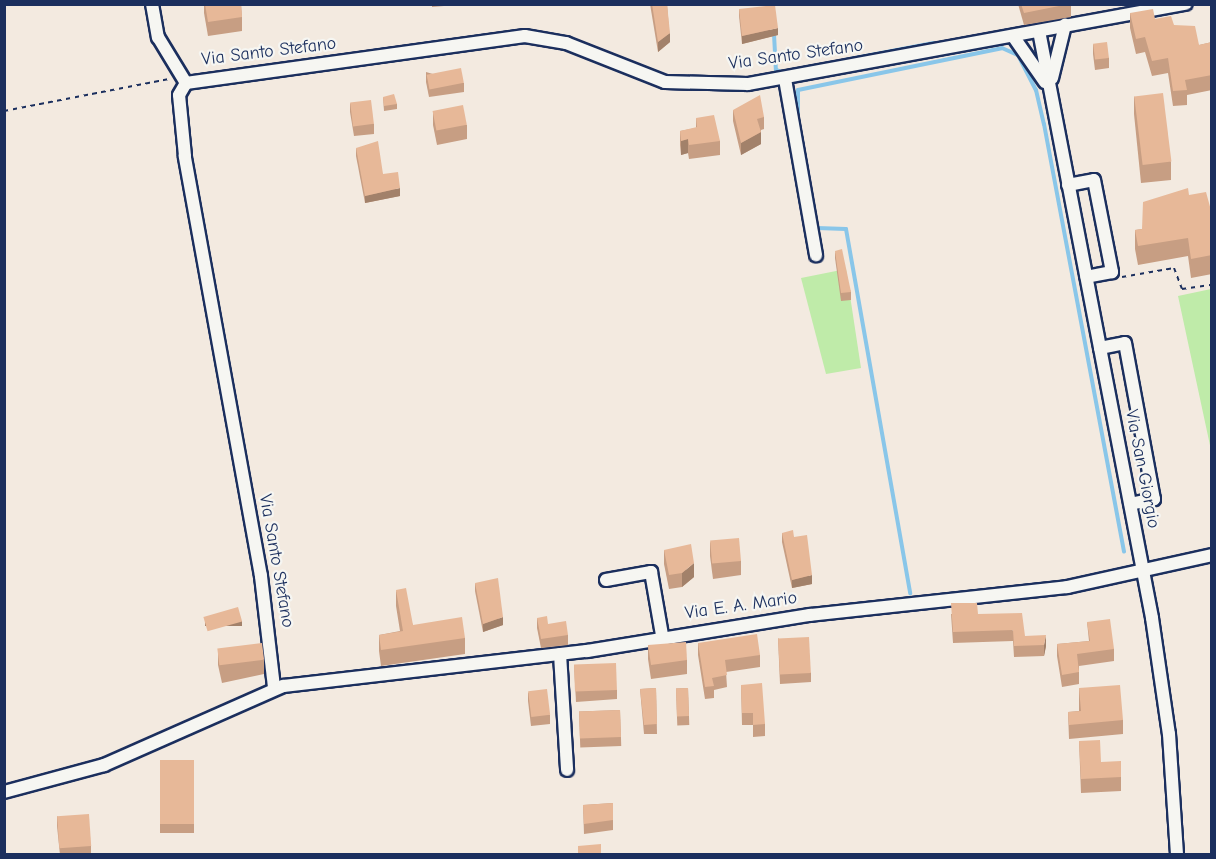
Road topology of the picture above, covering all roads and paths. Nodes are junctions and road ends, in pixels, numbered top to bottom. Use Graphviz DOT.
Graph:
graph roads {
  1 [pos="152,4"];
  2 [pos="1100,4"];
  3 [pos="1186,4"];
  4 [pos="1102,18"];
  5 [pos="1065,25"];
  6 [pos="1039,31"];
  7 [pos="1013,36"];
  8 [pos="183,79"];
  9 [pos="784,79"];
  10 [pos="1051,94"];
  11 [pos="4,111"];
  12 [pos="1068,185"];
  13 [pos="816,255"];
  14 [pos="1112,272"];
  15 [pos="1086,277"];
  16 [pos="1212,285"];
  17 [pos="1100,348"];
  18 [pos="1131,504"];
  19 [pos="1212,555"];
  20 [pos="1144,574"];
  21 [pos="606,580"];
  22 [pos="662,635"];
  23 [pos="560,654"];
  24 [pos="274,687"];
  25 [pos="567,770"];
  26 [pos="4,792"];
  27 [pos="1177,855"];
  1 -- 8 [label="street"];
  2 -- 4 [label="street"];
  3 -- 4 [label="street, Via Santo Stefano"];
  4 -- 5 [label="street, Via Santo Stefano"];
  5 -- 6 [label="street, Via Santo Stefano"];
  5 -- 10 [label="street, Via San Giorgio"];
  6 -- 7 [label="street, Via Santo Stefano"];
  6 -- 10 [label="street, Via San Giorgio"];
  7 -- 9 [label="street, Via Santo Stefano"];
  7 -- 10 [label="street, Via San Giorgio"];
  8 -- 9 [label="street, Via Santo Stefano"];
  8 -- 11 [label="path"];
  8 -- 24 [label="street, Via Santo Stefano"];
  9 -- 13 [label="street"];
  10 -- 12 [label="street, Via San Giorgio"];
  12 -- 14 [label="street"];
  12 -- 15 [label="street, Via San Giorgio"];
  14 -- 15 [label="street"];
  14 -- 16 [label="path"];
  15 -- 17 [label="street, Via San Giorgio"];
  17 -- 18 [label="street, Via San Giorgio"];
  17 -- 18 [label="street"];
  18 -- 20 [label="street, Via San Giorgio"];
  19 -- 20 [label="street, Via E. A. Mario"];
  20 -- 22 [label="street, Via E. A. Mario"];
  20 -- 27 [label="street, Via San Giorgio"];
  21 -- 22 [label="street"];
  22 -- 23 [label="street, Via E. A. Mario"];
  23 -- 24 [label="street, Via E. A. Mario"];
  23 -- 25 [label="street"];
  24 -- 26 [label="street"];
}
